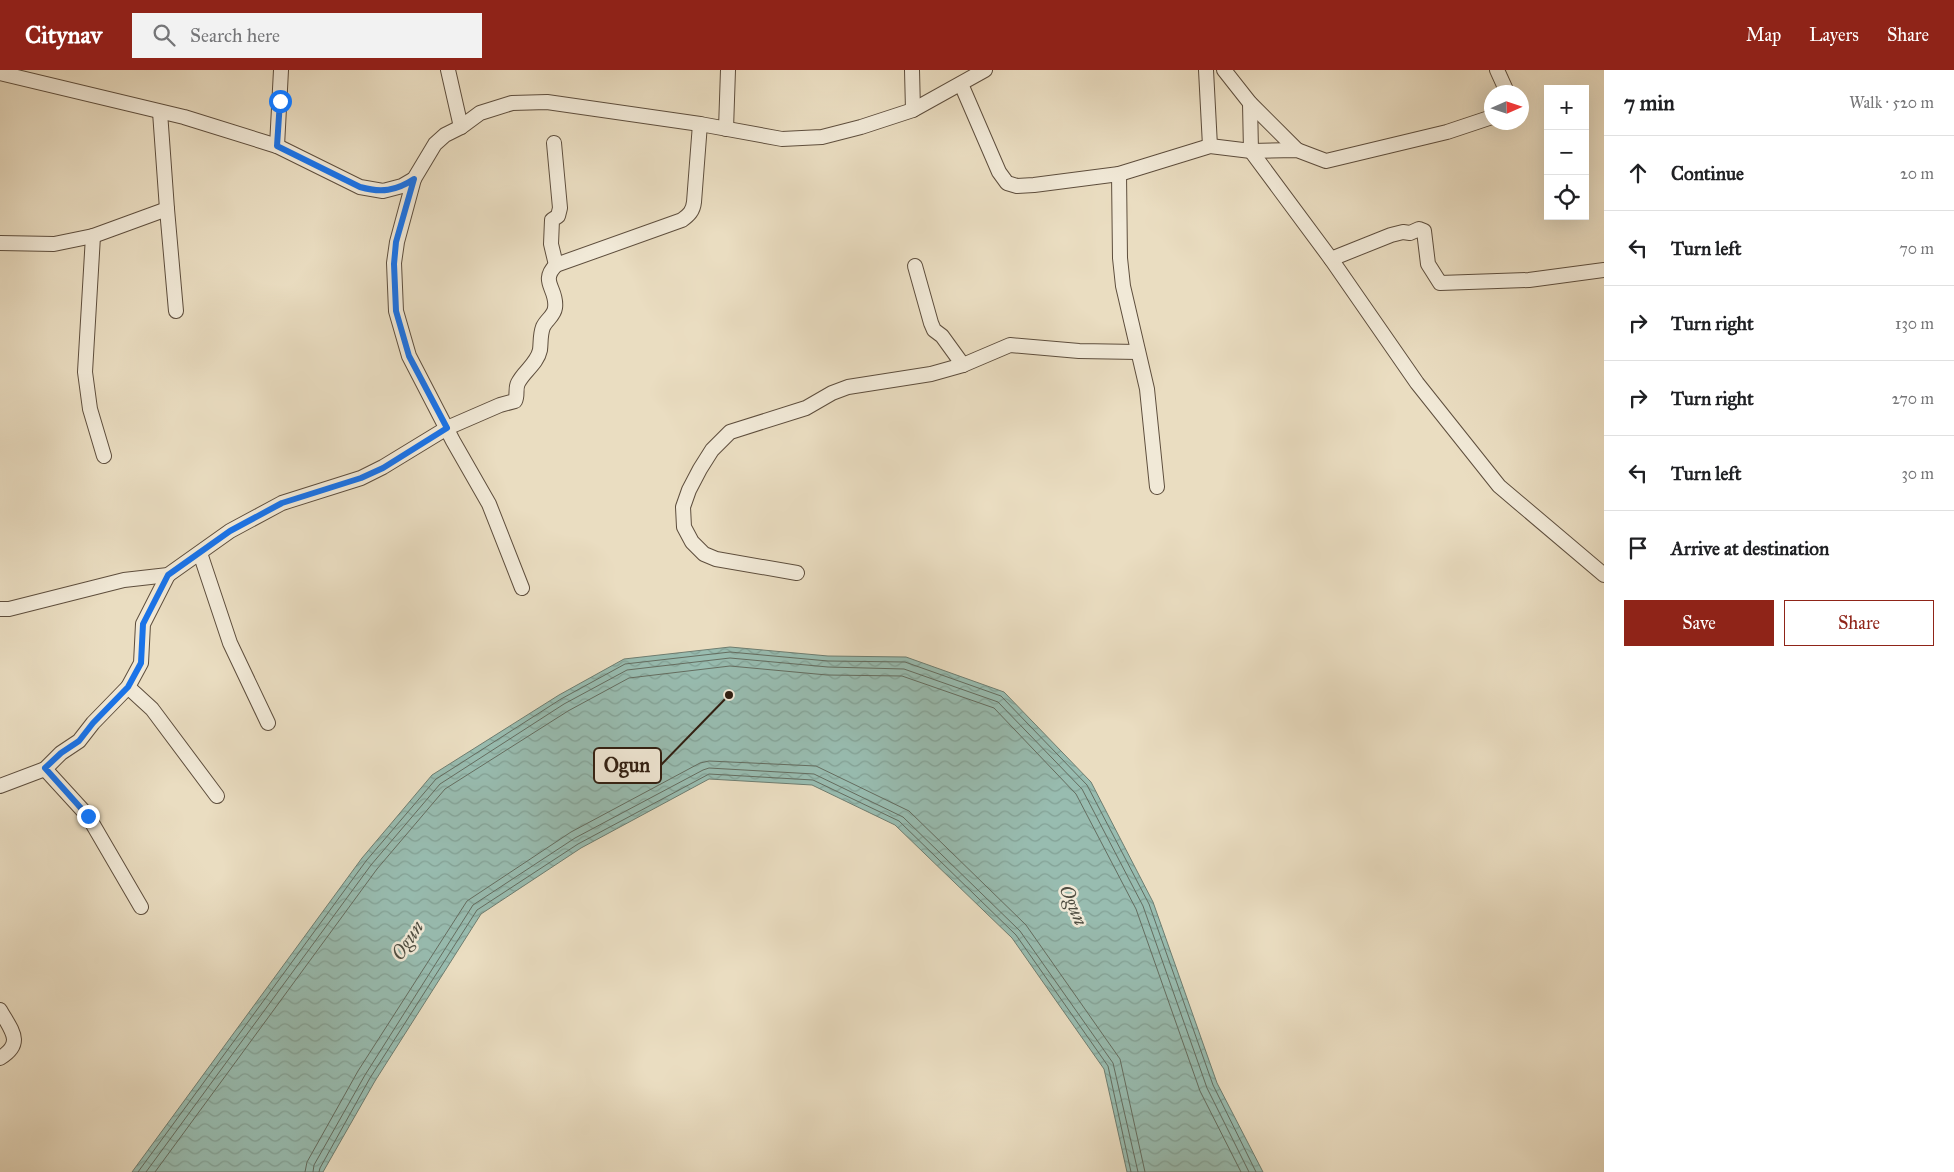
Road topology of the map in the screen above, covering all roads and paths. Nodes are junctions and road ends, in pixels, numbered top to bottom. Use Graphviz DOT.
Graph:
graph roads {
  1 [pos="281,70"];
  2 [pos="448,70"];
  3 [pos="728,70"];
  4 [pos="912,70"];
  5 [pos="985,70"];
  6 [pos="1206,70"];
  7 [pos="1224,70"];
  8 [pos="1498,70"];
  9 [pos="0,73"];
  10 [pos="961,84"];
  11 [pos="1504,85"];
  12 [pos="1250,103"];
  13 [pos="912,110"];
  14 [pos="160,112"];
  15 [pos="1484,120"];
  16 [pos="700,124"];
  17 [pos="461,127"];
  18 [pos="726,129"];
  19 [pos="554,143"];
  20 [pos="277,146"];
  21 [pos="1210,146"];
  22 [pos="1297,150"];
  23 [pos="1251,152"];
  24 [pos="1119,174"];
  25 [pos="414,179"];
  26 [pos="166,209"];
  27 [pos="93,236"];
  28 [pos="0,243"];
  29 [pos="1330,259"];
  30 [pos="556,265"];
  31 [pos="915,266"];
  32 [pos="1604,270"];
  33 [pos="176,311"];
  34 [pos="1138,352"];
  35 [pos="963,365"];
  36 [pos="447,428"];
  37 [pos="104,456"];
  38 [pos="1157,487"];
  39 [pos="200,553"];
  40 [pos="797,573"];
  41 [pos="168,575"];
  42 [pos="1604,575"];
  43 [pos="522,588"];
  44 [pos="0,609"];
  45 [pos="128,687"];
  46 [pos="268,723"];
  47 [pos="45,768"];
  48 [pos="0,786"];
  49 [pos="217,796"];
  50 [pos="141,907"];
  51 [pos="0,1010"];
  52 [pos="0,1058"];
  1 -- 20 [label="street"];
  2 -- 17 [label="street"];
  3 -- 18 [label="street"];
  4 -- 13 [label="street"];
  5 -- 10 [label="street"];
  6 -- 21 [label="street"];
  7 -- 12 [label="street"];
  8 -- 11 [label="street"];
  9 -- 14 [label="street"];
  10 -- 13 [label="street"];
  10 -- 24 [label="street"];
  12 -- 22 [label="street"];
  12 -- 23 [label="street"];
  13 -- 18 [label="street"];
  14 -- 20 [label="street"];
  14 -- 26 [label="street"];
  15 -- 22 [label="street"];
  16 -- 17 [label="street"];
  16 -- 18 [label="street"];
  16 -- 30 [label="street"];
  17 -- 25 [label="street"];
  19 -- 30 [label="street"];
  20 -- 25 [label="street"];
  21 -- 23 [label="street"];
  21 -- 24 [label="street"];
  22 -- 23 [label="street"];
  23 -- 29 [label="street"];
  24 -- 34 [label="street"];
  25 -- 36 [label="street"];
  26 -- 27 [label="street"];
  26 -- 33 [label="street"];
  27 -- 28 [label="street"];
  27 -- 37 [label="street"];
  29 -- 32 [label="street"];
  29 -- 42 [label="street"];
  30 -- 36 [label="street"];
  31 -- 35 [label="street"];
  34 -- 35 [label="street"];
  34 -- 38 [label="street"];
  35 -- 40 [label="street"];
  36 -- 39 [label="street"];
  36 -- 43 [label="street"];
  39 -- 41 [label="street"];
  39 -- 46 [label="street"];
  41 -- 44 [label="street"];
  41 -- 45 [label="street"];
  45 -- 47 [label="street"];
  45 -- 49 [label="street"];
  47 -- 48 [label="street"];
  47 -- 50 [label="street"];
  51 -- 52 [label="street"];
}
